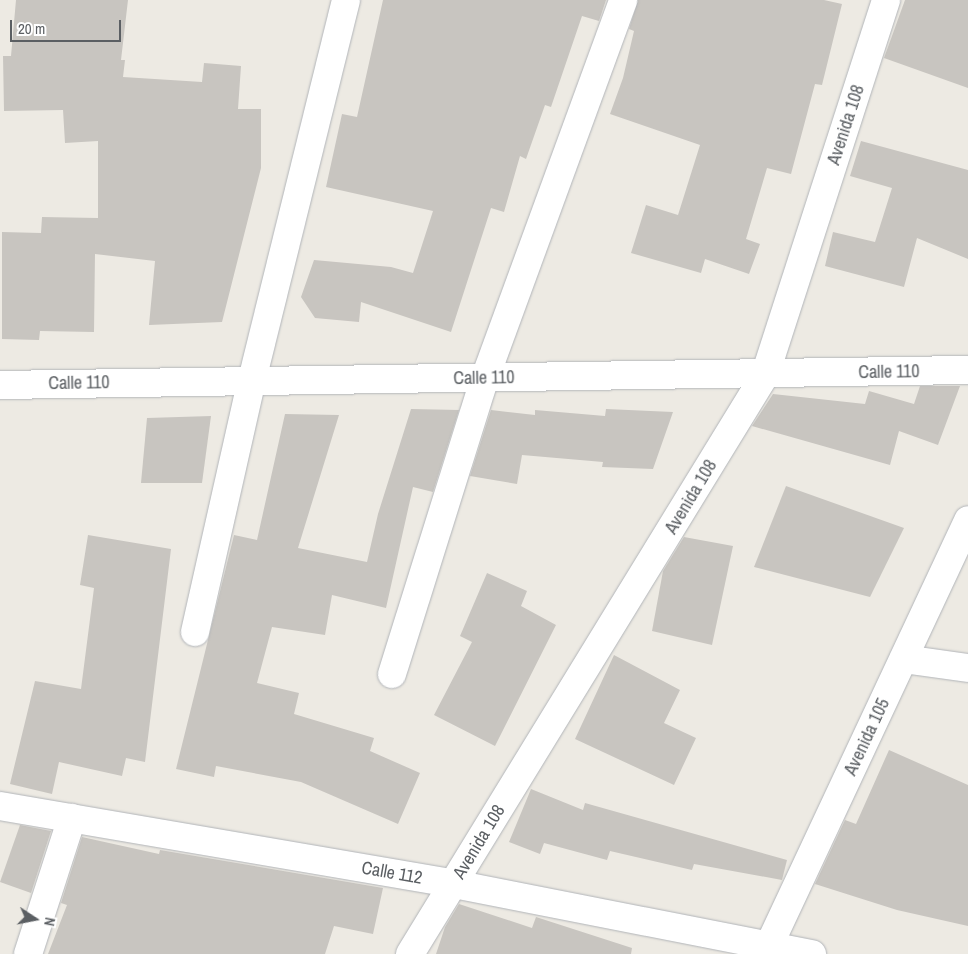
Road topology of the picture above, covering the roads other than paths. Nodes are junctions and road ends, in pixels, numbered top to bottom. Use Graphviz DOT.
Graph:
graph roads {
  1 [pos="346,0"];
  2 [pos="623,0"];
  3 [pos="886,0"];
  4 [pos="968,370"];
  5 [pos="765,375"];
  6 [pos="485,378"];
  7 [pos="252,380"];
  8 [pos="0,385"];
  9 [pos="968,520"];
  10 [pos="195,632"];
  11 [pos="904,659"];
  12 [pos="968,668"];
  13 [pos="392,674"];
  14 [pos="0,806"];
  15 [pos="72,818"];
  16 [pos="454,884"];
  17 [pos="767,950"];
  18 [pos="28,954"];
  19 [pos="410,954"];
  20 [pos="812,954"];
  1 -- 7 [label="street"];
  2 -- 6 [label="street"];
  3 -- 5 [label="street, Avenida 108"];
  4 -- 5 [label="street, Calle 110"];
  5 -- 6 [label="street, Calle 110"];
  5 -- 16 [label="street, Avenida 108"];
  6 -- 7 [label="street, Calle 110"];
  6 -- 13 [label="street"];
  7 -- 8 [label="street, Calle 110"];
  7 -- 10 [label="street"];
  9 -- 11 [label="street, Avenida 105"];
  11 -- 12 [label="street"];
  11 -- 17 [label="street, Avenida 105"];
  14 -- 15 [label="street, Calle 112"];
  15 -- 16 [label="street, Calle 112"];
  15 -- 18 [label="street"];
  16 -- 17 [label="street, Calle 112"];
  16 -- 19 [label="street, Avenida 108"];
  17 -- 20 [label="street, Calle 112"];
}
